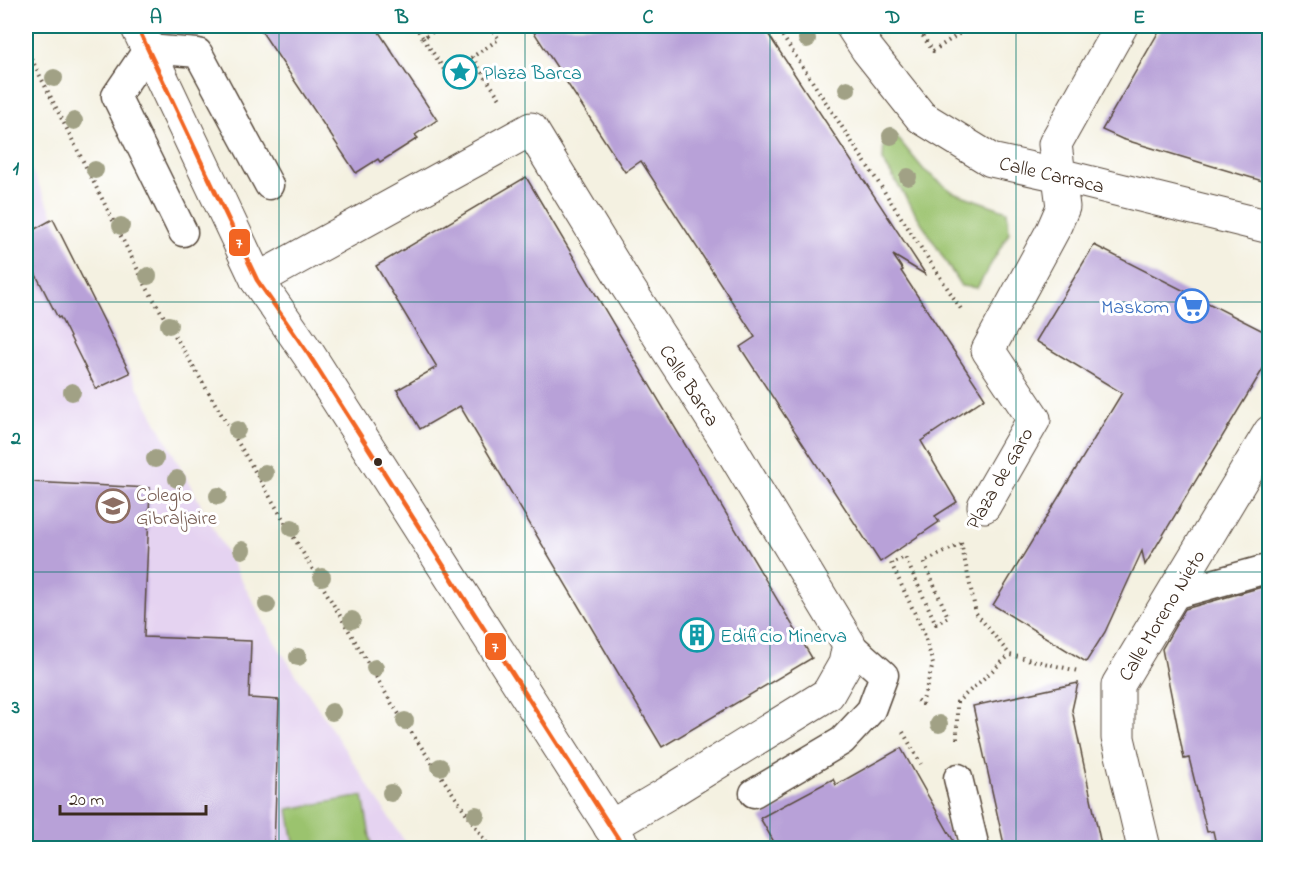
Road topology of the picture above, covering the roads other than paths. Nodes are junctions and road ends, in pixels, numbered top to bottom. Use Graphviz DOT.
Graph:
graph roads {
  1 [pos="852,26"];
  2 [pos="1121,26"];
  3 [pos="142,37"];
  4 [pos="1059,175"];
  5 [pos="269,185"];
  6 [pos="1269,227"];
  7 [pos="183,232"];
  8 [pos="257,280"];
  9 [pos="1269,432"];
  10 [pos="984,506"];
  11 [pos="1269,568"];
  12 [pos="1173,596"];
  13 [pos="849,645"];
  14 [pos="958,778"];
  15 [pos="754,793"];
  16 [pos="617,838"];
  17 [pos="975,849"];
  18 [pos="1144,849"];
  1 -- 4 [label="street, Calle Carraca"];
  2 -- 4 [label="street"];
  3 -- 5 [label="lane"];
  3 -- 7 [label="lane"];
  3 -- 8 [label="street"];
  4 -- 6 [label="street, Calle Carraca"];
  4 -- 10 [label="street, Plaza de Garo"];
  8 -- 13 [label="street, Calle Barca"];
  8 -- 16 [label="street"];
  9 -- 12 [label="street, Calle Moreno Nieto"];
  11 -- 12 [label="lane"];
  12 -- 18 [label="street, Calle Moreno Nieto"];
  13 -- 15 [label="lane"];
  13 -- 16 [label="street"];
  14 -- 17 [label="lane"];
}
